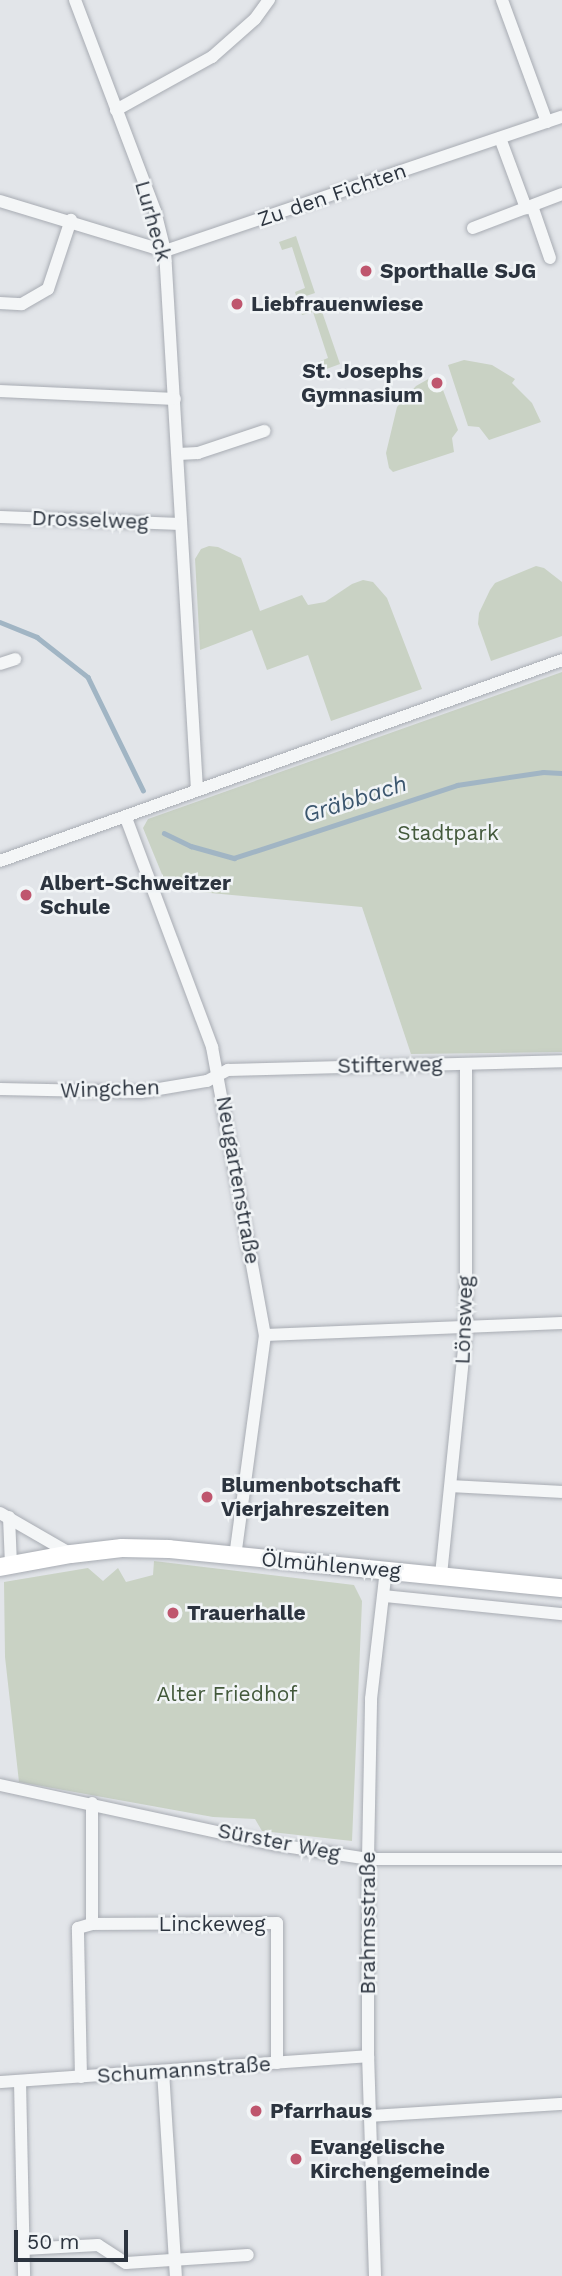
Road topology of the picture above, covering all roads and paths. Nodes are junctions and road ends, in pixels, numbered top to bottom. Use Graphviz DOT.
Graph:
graph roads {
  1 [pos="75,0"];
  2 [pos="269,0"];
  3 [pos="502,0"];
  4 [pos="116,110"];
  5 [pos="562,117"];
  6 [pos="547,122"];
  7 [pos="500,138"];
  8 [pos="562,194"];
  9 [pos="0,201"];
  10 [pos="529,207"];
  11 [pos="71,220"];
  12 [pos="473,228"];
  13 [pos="165,251"];
  14 [pos="550,258"];
  15 [pos="0,303"];
  16 [pos="0,391"];
  17 [pos="175,399"];
  18 [pos="264,431"];
  19 [pos="178,454"];
  20 [pos="0,517"];
  21 [pos="180,524"];
  22 [pos="15,659"];
  23 [pos="562,660"];
  24 [pos="0,664"];
  25 [pos="197,790"];
  26 [pos="126,818"];
  27 [pos="0,861"];
  28 [pos="562,1061"];
  29 [pos="466,1064"];
  30 [pos="219,1075"];
  31 [pos="0,1089"];
  32 [pos="562,1323"];
  33 [pos="466,1327"];
  34 [pos="265,1335"];
  35 [pos="450,1486"];
  36 [pos="562,1492"];
  37 [pos="4,1515"];
  38 [pos="71,1554"];
  39 [pos="235,1556"];
  40 [pos="6,1566"];
  41 [pos="386,1570"];
  42 [pos="441,1575"];
  43 [pos="562,1588"];
  44 [pos="384,1596"];
  45 [pos="562,1614"];
  46 [pos="0,1785"];
  47 [pos="92,1803"];
  48 [pos="368,1859"];
  49 [pos="562,1859"];
  50 [pos="92,1924"];
  51 [pos="368,2056"];
  52 [pos="277,2063"];
  53 [pos="163,2071"];
  54 [pos="80,2077"];
  55 [pos="20,2081"];
  56 [pos="0,2082"];
  57 [pos="562,2104"];
  58 [pos="370,2116"];
  59 [pos="23,2249"];
  60 [pos="247,2255"];
  61 [pos="175,2260"];
  62 [pos="24,2276"];
  63 [pos="176,2276"];
  64 [pos="375,2276"];
  1 -- 4 [label="street, Lurheck"];
  2 -- 4 [label="street"];
  3 -- 6 [label="street"];
  4 -- 13 [label="street, Lurheck"];
  5 -- 6 [label="street, Zu den Fichten"];
  6 -- 7 [label="street, Zu den Fichten"];
  7 -- 10 [label="street"];
  7 -- 13 [label="street, Zu den Fichten"];
  8 -- 10 [label="street"];
  9 -- 11 [label="street"];
  10 -- 12 [label="street"];
  10 -- 14 [label="street"];
  11 -- 13 [label="street"];
  11 -- 15 [label="street"];
  13 -- 17 [label="street, Lurheck"];
  16 -- 17 [label="street"];
  17 -- 19 [label="street, Lurheck"];
  18 -- 19 [label="street"];
  19 -- 21 [label="street, Lurheck"];
  20 -- 21 [label="street, Drosselweg"];
  21 -- 25 [label="street, Lurheck"];
  22 -- 24 [label="street"];
  23 -- 25 [label="street"];
  25 -- 26 [label="street"];
  26 -- 27 [label="street"];
  26 -- 30 [label="street, Neugartenstraße"];
  28 -- 29 [label="street, Stifterweg"];
  29 -- 30 [label="street, Stifterweg"];
  29 -- 33 [label="street, Lönsweg"];
  30 -- 31 [label="street, Wingchen"];
  30 -- 34 [label="street, Neugartenstraße"];
  32 -- 33 [label="street"];
  33 -- 34 [label="street"];
  33 -- 35 [label="street, Lönsweg"];
  34 -- 39 [label="street, Neugartenstraße"];
  35 -- 36 [label="street"];
  35 -- 42 [label="street, Lönsweg"];
  37 -- 38 [label="street"];
  37 -- 40 [label="street"];
  38 -- 39 [label="main road, Ölmühlenweg"];
  38 -- 40 [label="main road, Ölmühlenweg"];
  39 -- 41 [label="main road, Ölmühlenweg"];
  41 -- 42 [label="main road, Ölmühlenweg"];
  41 -- 44 [label="street, Brahmsstraße"];
  42 -- 43 [label="main road, Ölmühlenweg"];
  44 -- 45 [label="street, Ölmühlenweg"];
  44 -- 48 [label="street, Brahmsstraße"];
  46 -- 47 [label="street, Sürster Weg"];
  47 -- 48 [label="street, Sürster Weg"];
  47 -- 50 [label="street"];
  48 -- 49 [label="street, Sürster Weg"];
  48 -- 51 [label="street, Brahmsstraße"];
  50 -- 52 [label="street, Linckeweg"];
  50 -- 54 [label="street"];
  51 -- 52 [label="street, Schumannstraße"];
  51 -- 58 [label="street, Brahmsstraße"];
  52 -- 53 [label="street, Schumannstraße"];
  53 -- 54 [label="street, Schumannstraße"];
  53 -- 61 [label="street"];
  54 -- 55 [label="street, Schumannstraße"];
  55 -- 56 [label="street, Schumannstraße"];
  55 -- 59 [label="street"];
  57 -- 58 [label="street"];
  58 -- 64 [label="street, Brahmsstraße"];
  59 -- 61 [label="street"];
  59 -- 62 [label="street"];
  60 -- 61 [label="street"];
  61 -- 63 [label="street"];
}
